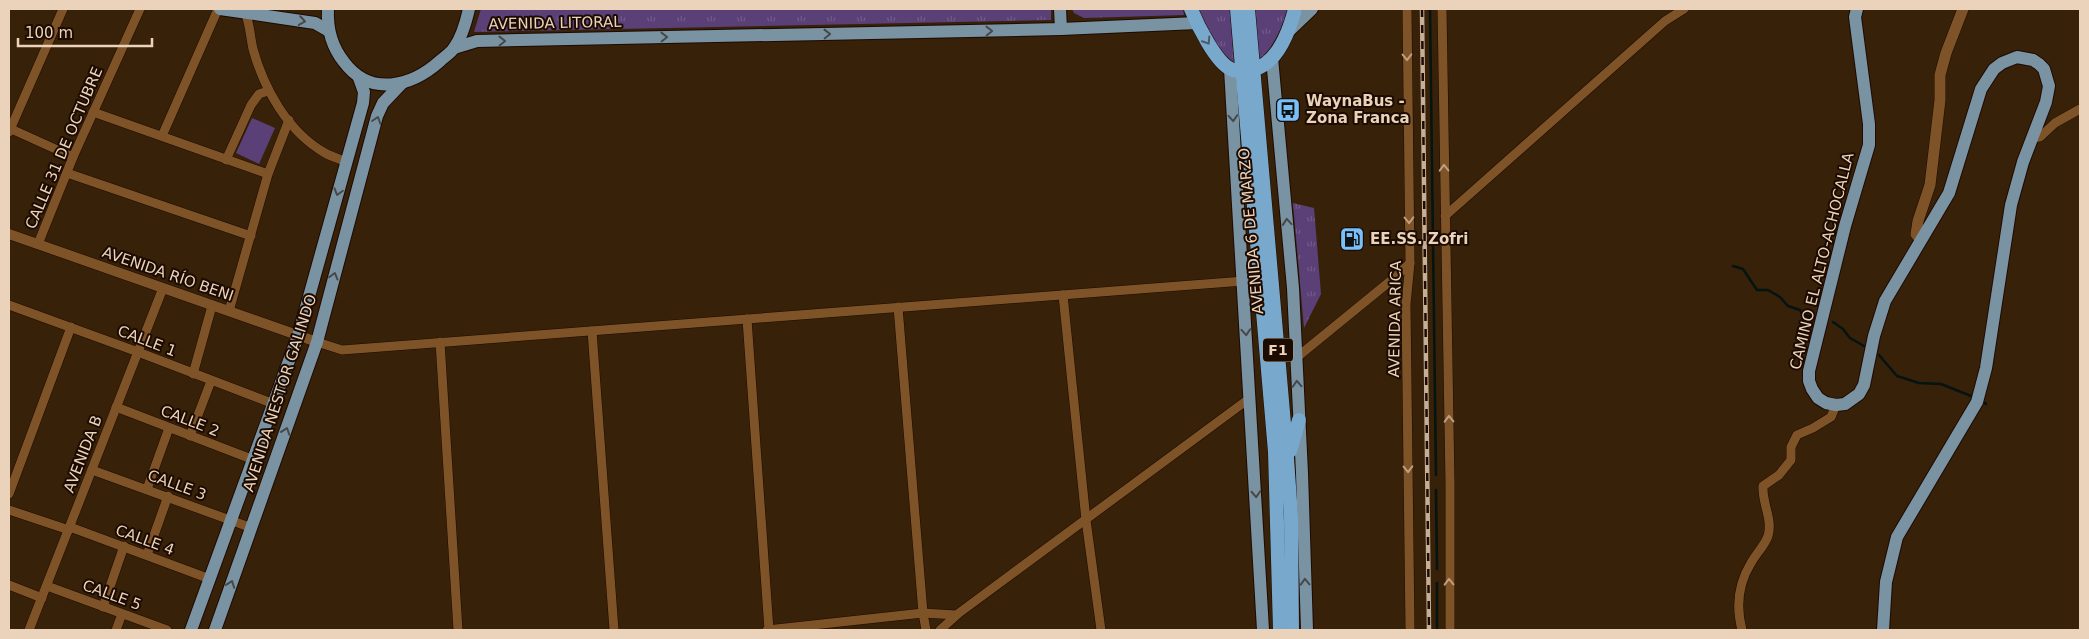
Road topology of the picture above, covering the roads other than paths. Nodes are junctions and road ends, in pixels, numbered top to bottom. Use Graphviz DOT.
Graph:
graph roads {
  1 [pos="63,9"];
  2 [pos="140,9"];
  3 [pos="219,9"];
  4 [pos="328,9"];
  5 [pos="468,9"];
  6 [pos="1060,9"];
  7 [pos="1191,9"];
  8 [pos="1237,9"];
  9 [pos="1248,9"];
  10 [pos="1294,9"];
  11 [pos="1312,9"];
  12 [pos="1407,9"];
  13 [pos="1442,9"];
  14 [pos="1684,9"];
  15 [pos="1857,9"];
  16 [pos="1963,9"];
  17 [pos="244,12"];
  18 [pos="1197,24"];
  19 [pos="1061,29"];
  20 [pos="329,31"];
  21 [pos="1287,33"];
  22 [pos="454,48"];
  23 [pos="1272,58"];
  24 [pos="1242,70"];
  25 [pos="359,78"];
  26 [pos="402,83"];
  27 [pos="268,91"];
  28 [pos="2080,109"];
  29 [pos="93,112"];
  30 [pos="289,120"];
  31 [pos="9,129"];
  32 [pos="162,136"];
  33 [pos="2031,138"];
  34 [pos="73,157"];
  35 [pos="226,160"];
  36 [pos="347,162"];
  37 [pos="67,173"];
  38 [pos="268,174"];
  39 [pos="1445,216"];
  40 [pos="9,234"];
  41 [pos="251,236"];
  42 [pos="1920,239"];
  43 [pos="38,244"];
  44 [pos="1410,263"];
  45 [pos="1244,281"];
  46 [pos="163,288"];
  47 [pos="1063,295"];
  48 [pos="9,305"];
  49 [pos="212,306"];
  50 [pos="898,307"];
  51 [pos="229,311"];
  52 [pos="747,319"];
  53 [pos="71,327"];
  54 [pos="592,331"];
  55 [pos="298,336"];
  56 [pos="316,342"];
  57 [pos="440,342"];
  58 [pos="138,352"];
  59 [pos="1296,358"];
  60 [pos="192,374"];
  61 [pos="211,381"];
  62 [pos="1250,398"];
  63 [pos="274,404"];
  64 [pos="1836,405"];
  65 [pos="116,408"];
  66 [pos="1299,420"];
  67 [pos="169,428"];
  68 [pos="190,436"];
  69 [pos="1287,458"];
  70 [pos="254,460"];
  71 [pos="92,470"];
  72 [pos="147,489"];
  73 [pos="9,494"];
  74 [pos="168,496"];
  75 [pos="9,510"];
  76 [pos="232,520"];
  77 [pos="1086,520"];
  78 [pos="69,528"];
  79 [pos="252,528"];
  80 [pos="124,546"];
  81 [pos="148,555"];
  82 [pos="210,579"];
  83 [pos="9,585"];
  84 [pos="47,586"];
  85 [pos="42,598"];
  86 [pos="103,607"];
  87 [pos="922,613"];
  88 [pos="122,614"];
  89 [pos="956,615"];
  90 [pos="29,630"];
  91 [pos="116,630"];
  92 [pos="167,630"];
  93 [pos="191,630"];
  94 [pos="215,630"];
  95 [pos="458,630"];
  96 [pos="614,630"];
  97 [pos="769,630"];
  98 [pos="926,630"];
  99 [pos="940,630"];
  100 [pos="1100,630"];
  101 [pos="1263,630"];
  102 [pos="1280,630"];
  103 [pos="1292,630"];
  104 [pos="1307,630"];
  105 [pos="1410,630"];
  106 [pos="1450,630"];
  107 [pos="1742,630"];
  108 [pos="1883,630"];
  1 -- 31 [label="street"];
  2 -- 29 [label="street, CALLE 31 DE OCTUBRE"];
  3 -- 17 [label="main road"];
  3 -- 32 [label="street"];
  4 -- 20 [label="main road"];
  5 -- 22 [label="main road"];
  6 -- 19 [label="main road"];
  7 -- 18 [label="highway"];
  8 -- 24 [label="highway, AVENIDA 6 DE MARZO / F1"];
  9 -- 24 [label="highway, AVENIDA 6 DE MARZO / F1"];
  10 -- 21 [label="highway"];
  11 -- 21 [label="main road"];
  12 -- 44 [label="street, AVENIDA ARICA, one-way"];
  39 -- 13 [label="street, one-way"];
  14 -- 39 [label="street"];
  15 -- 64 [label="main road, CAMINO EL ALTO-ACHOCALLA"];
  16 -- 42 [label="main road"];
  17 -- 20 [label="main road, one-way"];
  17 -- 27 [label="street"];
  18 -- 19 [label="main road, AVENIDA LITORAL"];
  18 -- 24 [label="highway, one-way"];
  22 -- 19 [label="main road, AVENIDA LITORAL, one-way"];
  20 -- 25 [label="main road"];
  21 -- 23 [label="highway"];
  22 -- 26 [label="main road"];
  23 -- 24 [label="highway"];
  59 -- 23 [label="main road, one-way"];
  24 -- 45 [label="main road, AVENIDA 6 DE MARZO, one-way"];
  24 -- 69 [label="highway, AVENIDA 6 DE MARZO / F1"];
  24 -- 102 [label="highway, AVENIDA 6 DE MARZO / F1"];
  25 -- 26 [label="main road"];
  25 -- 36 [label="main road, AVENIDA NESTOR GALINDO"];
  56 -- 26 [label="main road, AVENIDA NESTOR GALINDO, one-way"];
  27 -- 30 [label="street"];
  27 -- 35 [label="street"];
  28 -- 33 [label="street"];
  29 -- 32 [label="street"];
  29 -- 34 [label="street, CALLE 31 DE OCTUBRE"];
  30 -- 36 [label="street"];
  30 -- 38 [label="street"];
  31 -- 34 [label="street"];
  32 -- 35 [label="street"];
  33 -- 42 [label="main road"];
  33 -- 108 [label="main road"];
  34 -- 37 [label="street, CALLE 31 DE OCTUBRE"];
  35 -- 38 [label="street"];
  36 -- 55 [label="main road, AVENIDA NESTOR GALINDO, one-way"];
  37 -- 41 [label="street"];
  37 -- 43 [label="street, CALLE 31 DE OCTUBRE"];
  38 -- 41 [label="street"];
  106 -- 39 [label="street, one-way"];
  40 -- 43 [label="street, AVENIDA RÍO BENI"];
  41 -- 51 [label="street"];
  42 -- 64 [label="main road"];
  43 -- 46 [label="street, AVENIDA RÍO BENI"];
  44 -- 59 [label="street"];
  44 -- 105 [label="street, AVENIDA ARICA, one-way"];
  45 -- 47 [label="street"];
  45 -- 62 [label="main road, AVENIDA 6 DE MARZO, one-way"];
  46 -- 49 [label="street, AVENIDA RÍO BENI"];
  46 -- 58 [label="street, AVENIDA B"];
  47 -- 50 [label="street"];
  47 -- 77 [label="street"];
  48 -- 53 [label="street, CALLE 1"];
  49 -- 51 [label="street, AVENIDA RÍO BENI"];
  49 -- 60 [label="street"];
  50 -- 52 [label="street"];
  50 -- 87 [label="street"];
  51 -- 55 [label="street, AVENIDA RÍO BENI"];
  52 -- 54 [label="street"];
  52 -- 97 [label="street"];
  53 -- 58 [label="street, CALLE 1"];
  53 -- 73 [label="street"];
  54 -- 57 [label="street"];
  54 -- 96 [label="street"];
  55 -- 56 [label="street, AVENIDA RÍO BENI"];
  55 -- 63 [label="main road, AVENIDA NESTOR GALINDO"];
  56 -- 57 [label="street"];
  79 -- 56 [label="main road, AVENIDA NESTOR GALINDO, one-way"];
  57 -- 95 [label="street"];
  58 -- 60 [label="street, CALLE 1"];
  58 -- 65 [label="street, AVENIDA B"];
  66 -- 59 [label="main road, one-way"];
  60 -- 61 [label="street, CALLE 1"];
  61 -- 63 [label="street, CALLE 1"];
  61 -- 68 [label="street"];
  62 -- 77 [label="street"];
  62 -- 101 [label="main road, AVENIDA 6 DE MARZO, one-way"];
  63 -- 70 [label="main road, AVENIDA NESTOR GALINDO"];
  64 -- 107 [label="street"];
  65 -- 67 [label="street, CALLE 2"];
  65 -- 71 [label="street, AVENIDA B"];
  66 -- 69 [label="highway"];
  104 -- 66 [label="main road, one-way"];
  67 -- 68 [label="street, CALLE 2"];
  67 -- 72 [label="street"];
  68 -- 70 [label="street, CALLE 2"];
  69 -- 103 [label="highway, AVENIDA 6 DE MARZO / F1"];
  70 -- 76 [label="main road, AVENIDA NESTOR GALINDO"];
  71 -- 72 [label="street, CALLE 3"];
  71 -- 78 [label="street, AVENIDA B"];
  72 -- 74 [label="street, CALLE 3"];
  74 -- 76 [label="street, CALLE 3"];
  74 -- 81 [label="street"];
  75 -- 78 [label="street, CALLE 4"];
  76 -- 79 [label="street, CALLE 3"];
  76 -- 82 [label="main road, AVENIDA NESTOR GALINDO"];
  77 -- 89 [label="street"];
  77 -- 100 [label="street"];
  78 -- 80 [label="street, CALLE 4"];
  78 -- 84 [label="street, AVENIDA B"];
  94 -- 79 [label="main road, AVENIDA NESTOR GALINDO, one-way"];
  80 -- 81 [label="street, CALLE 4"];
  80 -- 86 [label="street"];
  81 -- 82 [label="street, CALLE 4"];
  82 -- 93 [label="main road, AVENIDA NESTOR GALINDO"];
  83 -- 85 [label="street"];
  84 -- 85 [label="street, AVENIDA B"];
  84 -- 86 [label="street, CALLE 5"];
  85 -- 90 [label="street, AVENIDA B"];
  86 -- 88 [label="street, CALLE 5"];
  87 -- 89 [label="street"];
  87 -- 97 [label="street"];
  87 -- 98 [label="street"];
  88 -- 91 [label="street"];
  88 -- 92 [label="street, CALLE 5"];
  89 -- 99 [label="street"];
}
